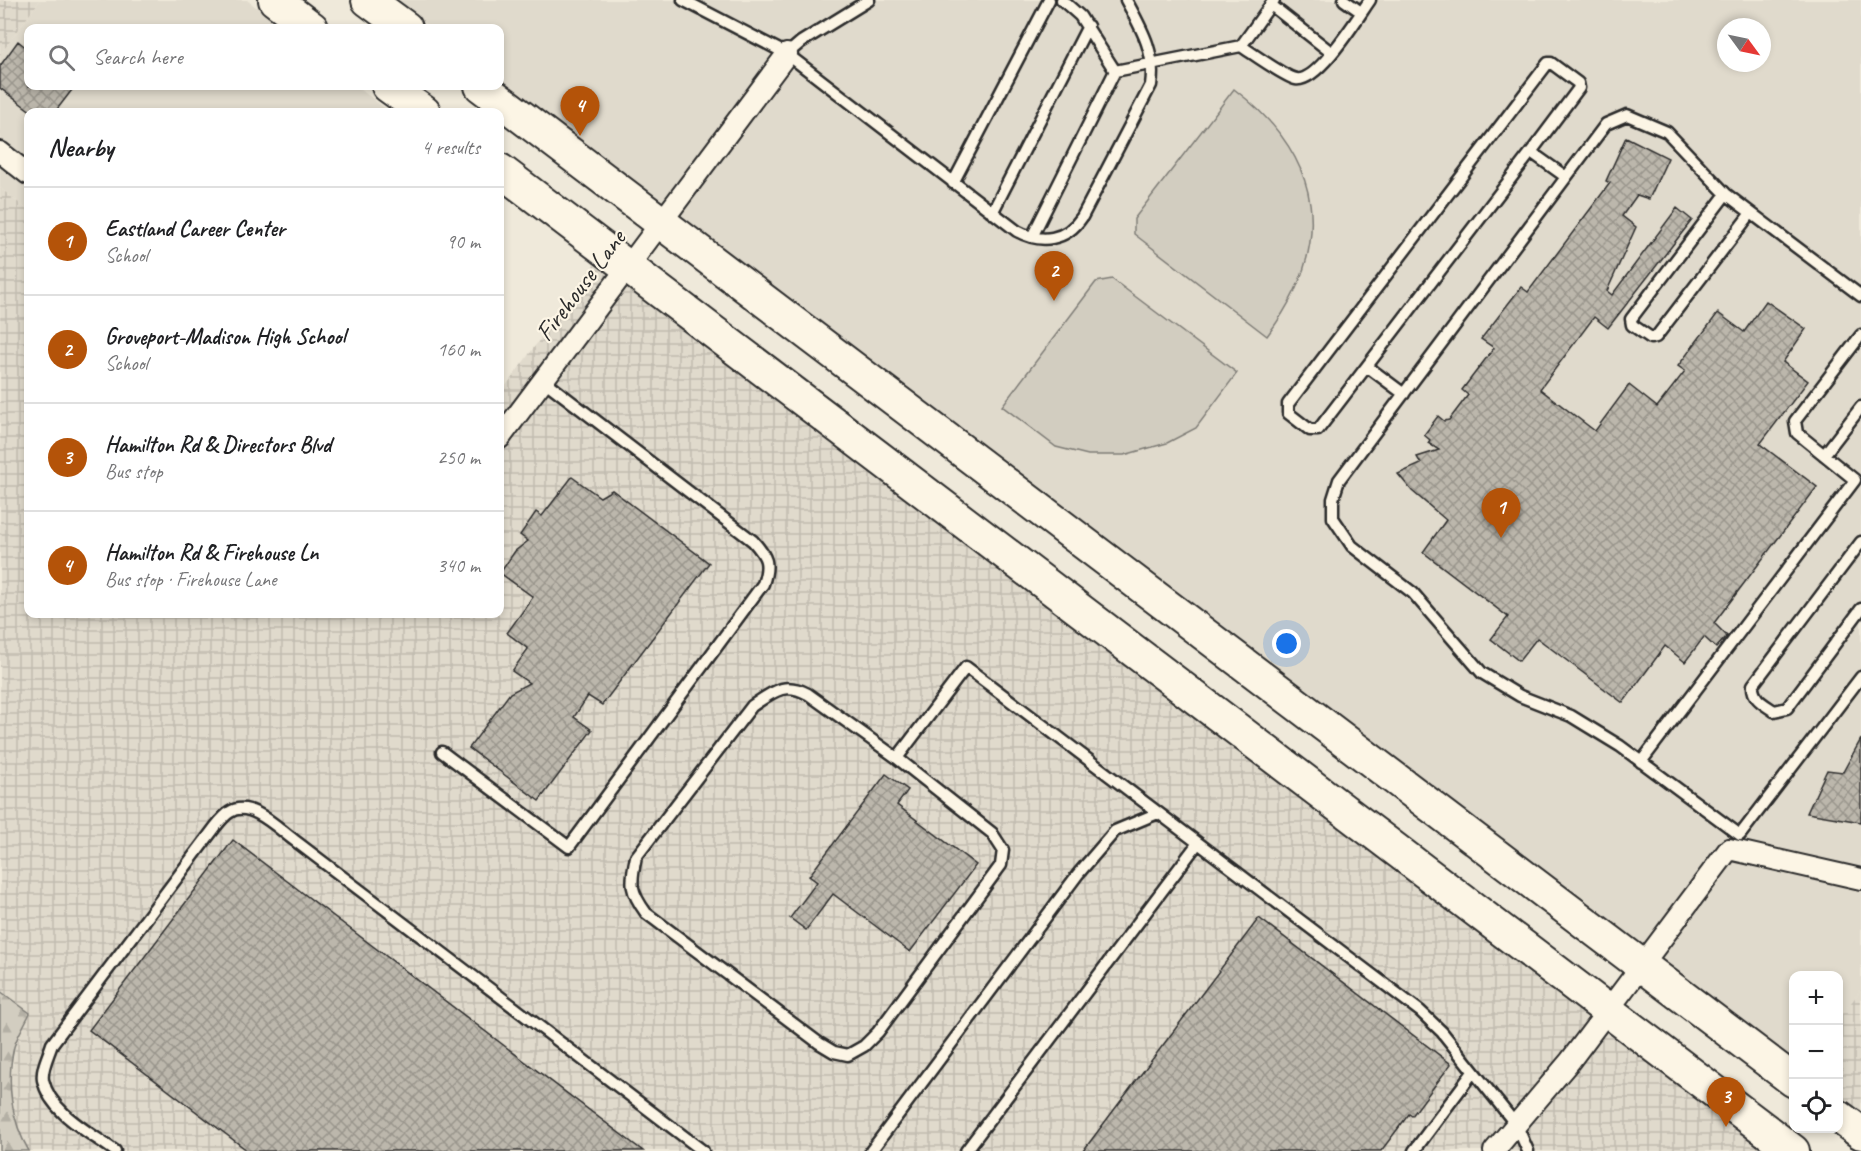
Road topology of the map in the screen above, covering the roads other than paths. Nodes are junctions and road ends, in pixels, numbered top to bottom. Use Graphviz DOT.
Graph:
graph roads {
  1 [pos="274,0"];
  2 [pos="368,0"];
  3 [pos="683,0"];
  4 [pos="869,0"];
  5 [pos="1049,0"];
  6 [pos="1062,0"];
  7 [pos="1126,0"];
  8 [pos="1344,0"];
  9 [pos="1370,0"];
  10 [pos="1272,2"];
  11 [pos="1361,12"];
  12 [pos="307,24"];
  13 [pos="401,24"];
  14 [pos="1088,26"];
  15 [pos="1240,46"];
  16 [pos="1332,53"];
  17 [pos="787,54"];
  18 [pos="1152,64"];
  19 [pos="1115,71"];
  20 [pos="394,90"];
  21 [pos="486,90"];
  22 [pos="418,108"];
  23 [pos="0,152"];
  24 [pos="1531,152"];
  25 [pos="24,171"];
  26 [pos="504,173"];
  27 [pos="1566,177"];
  28 [pos="953,183"];
  29 [pos="1726,194"];
  30 [pos="992,213"];
  31 [pos="1751,213"];
  32 [pos="661,222"];
  33 [pos="1032,237"];
  34 [pos="628,266"];
  35 [pos="1861,296"];
  36 [pos="1861,335"];
  37 [pos="1368,367"];
  38 [pos="543,380"];
  39 [pos="1404,394"];
  40 [pos="1861,407"];
  41 [pos="504,433"];
  42 [pos="1824,455"];
  43 [pos="1858,476"];
  44 [pos="1861,542"];
  45 [pos="1861,609"];
  46 [pos="1861,677"];
  47 [pos="1857,689"];
  48 [pos="442,752"];
  49 [pos="897,758"];
  50 [pos="1641,762"];
  51 [pos="1158,813"];
  52 [pos="1734,842"];
  53 [pos="1198,843"];
  54 [pos="1861,879"];
  55 [pos="1642,965"];
  56 [pos="1608,1011"];
  57 [pos="1473,1072"];
  58 [pos="1791,1079"];
  59 [pos="1843,1119"];
  60 [pos="1517,1126"];
  61 [pos="1861,1133"];
  62 [pos="115,1151"];
  63 [pos="703,1151"];
  64 [pos="871,1151"];
  65 [pos="966,1151"];
  66 [pos="1414,1151"];
  67 [pos="1494,1151"];
  68 [pos="1528,1151"];
  69 [pos="1793,1151"];
  1 -- 12 [label="main road"];
  2 -- 13 [label="main road"];
  3 -- 17 [label="lane"];
  4 -- 17 [label="lane"];
  5 -- 28 [label="lane"];
  6 -- 14 [label="lane"];
  7 -- 18 [label="lane"];
  8 -- 11 [label="lane"];
  9 -- 11 [label="lane"];
  10 -- 15 [label="lane"];
  10 -- 16 [label="lane"];
  11 -- 16 [label="lane"];
  14 -- 19 [label="lane"];
  14 -- 30 [label="lane"];
  15 -- 16 [label="lane"];
  15 -- 18 [label="lane"];
  17 -- 28 [label="lane"];
  17 -- 32 [label="street, Firehouse Lane"];
  18 -- 19 [label="lane"];
  18 -- 33 [label="lane"];
  19 -- 33 [label="lane"];
  20 -- 22 [label="main road"];
  21 -- 32 [label="main road"];
  23 -- 25 [label="street"];
  24 -- 27 [label="lane"];
  24 -- 37 [label="lane"];
  24 -- 37 [label="lane"];
  26 -- 34 [label="main road"];
  27 -- 29 [label="lane"];
  27 -- 39 [label="lane"];
  28 -- 30 [label="lane"];
  29 -- 31 [label="lane"];
  29 -- 31 [label="lane"];
  30 -- 33 [label="lane"];
  31 -- 35 [label="lane"];
  32 -- 34 [label="street, Firehouse Lane"];
  32 -- 55 [label="main road"];
  34 -- 38 [label="street, Firehouse Lane"];
  34 -- 56 [label="main road"];
  36 -- 42 [label="lane"];
  37 -- 39 [label="lane"];
  38 -- 41 [label="street, Firehouse Lane"];
  38 -- 48 [label="lane"];
  39 -- 50 [label="lane"];
  40 -- 42 [label="lane"];
  42 -- 43 [label="lane"];
  43 -- 50 [label="lane"];
  44 -- 45 [label="lane"];
  46 -- 47 [label="lane"];
  47 -- 52 [label="lane"];
  49 -- 49 [label="lane"];
  49 -- 51 [label="lane"];
  50 -- 52 [label="lane"];
  51 -- 53 [label="lane"];
  51 -- 64 [label="lane"];
  52 -- 54 [label="street"];
  52 -- 55 [label="street"];
  53 -- 57 [label="lane"];
  53 -- 65 [label="lane"];
  55 -- 56 [label="street"];
  55 -- 58 [label="main road"];
  56 -- 60 [label="street"];
  56 -- 69 [label="main road"];
  57 -- 60 [label="lane"];
  57 -- 66 [label="lane"];
  59 -- 61 [label="main road"];
  60 -- 67 [label="street"];
  60 -- 68 [label="lane"];
  62 -- 63 [label="lane"];
}
